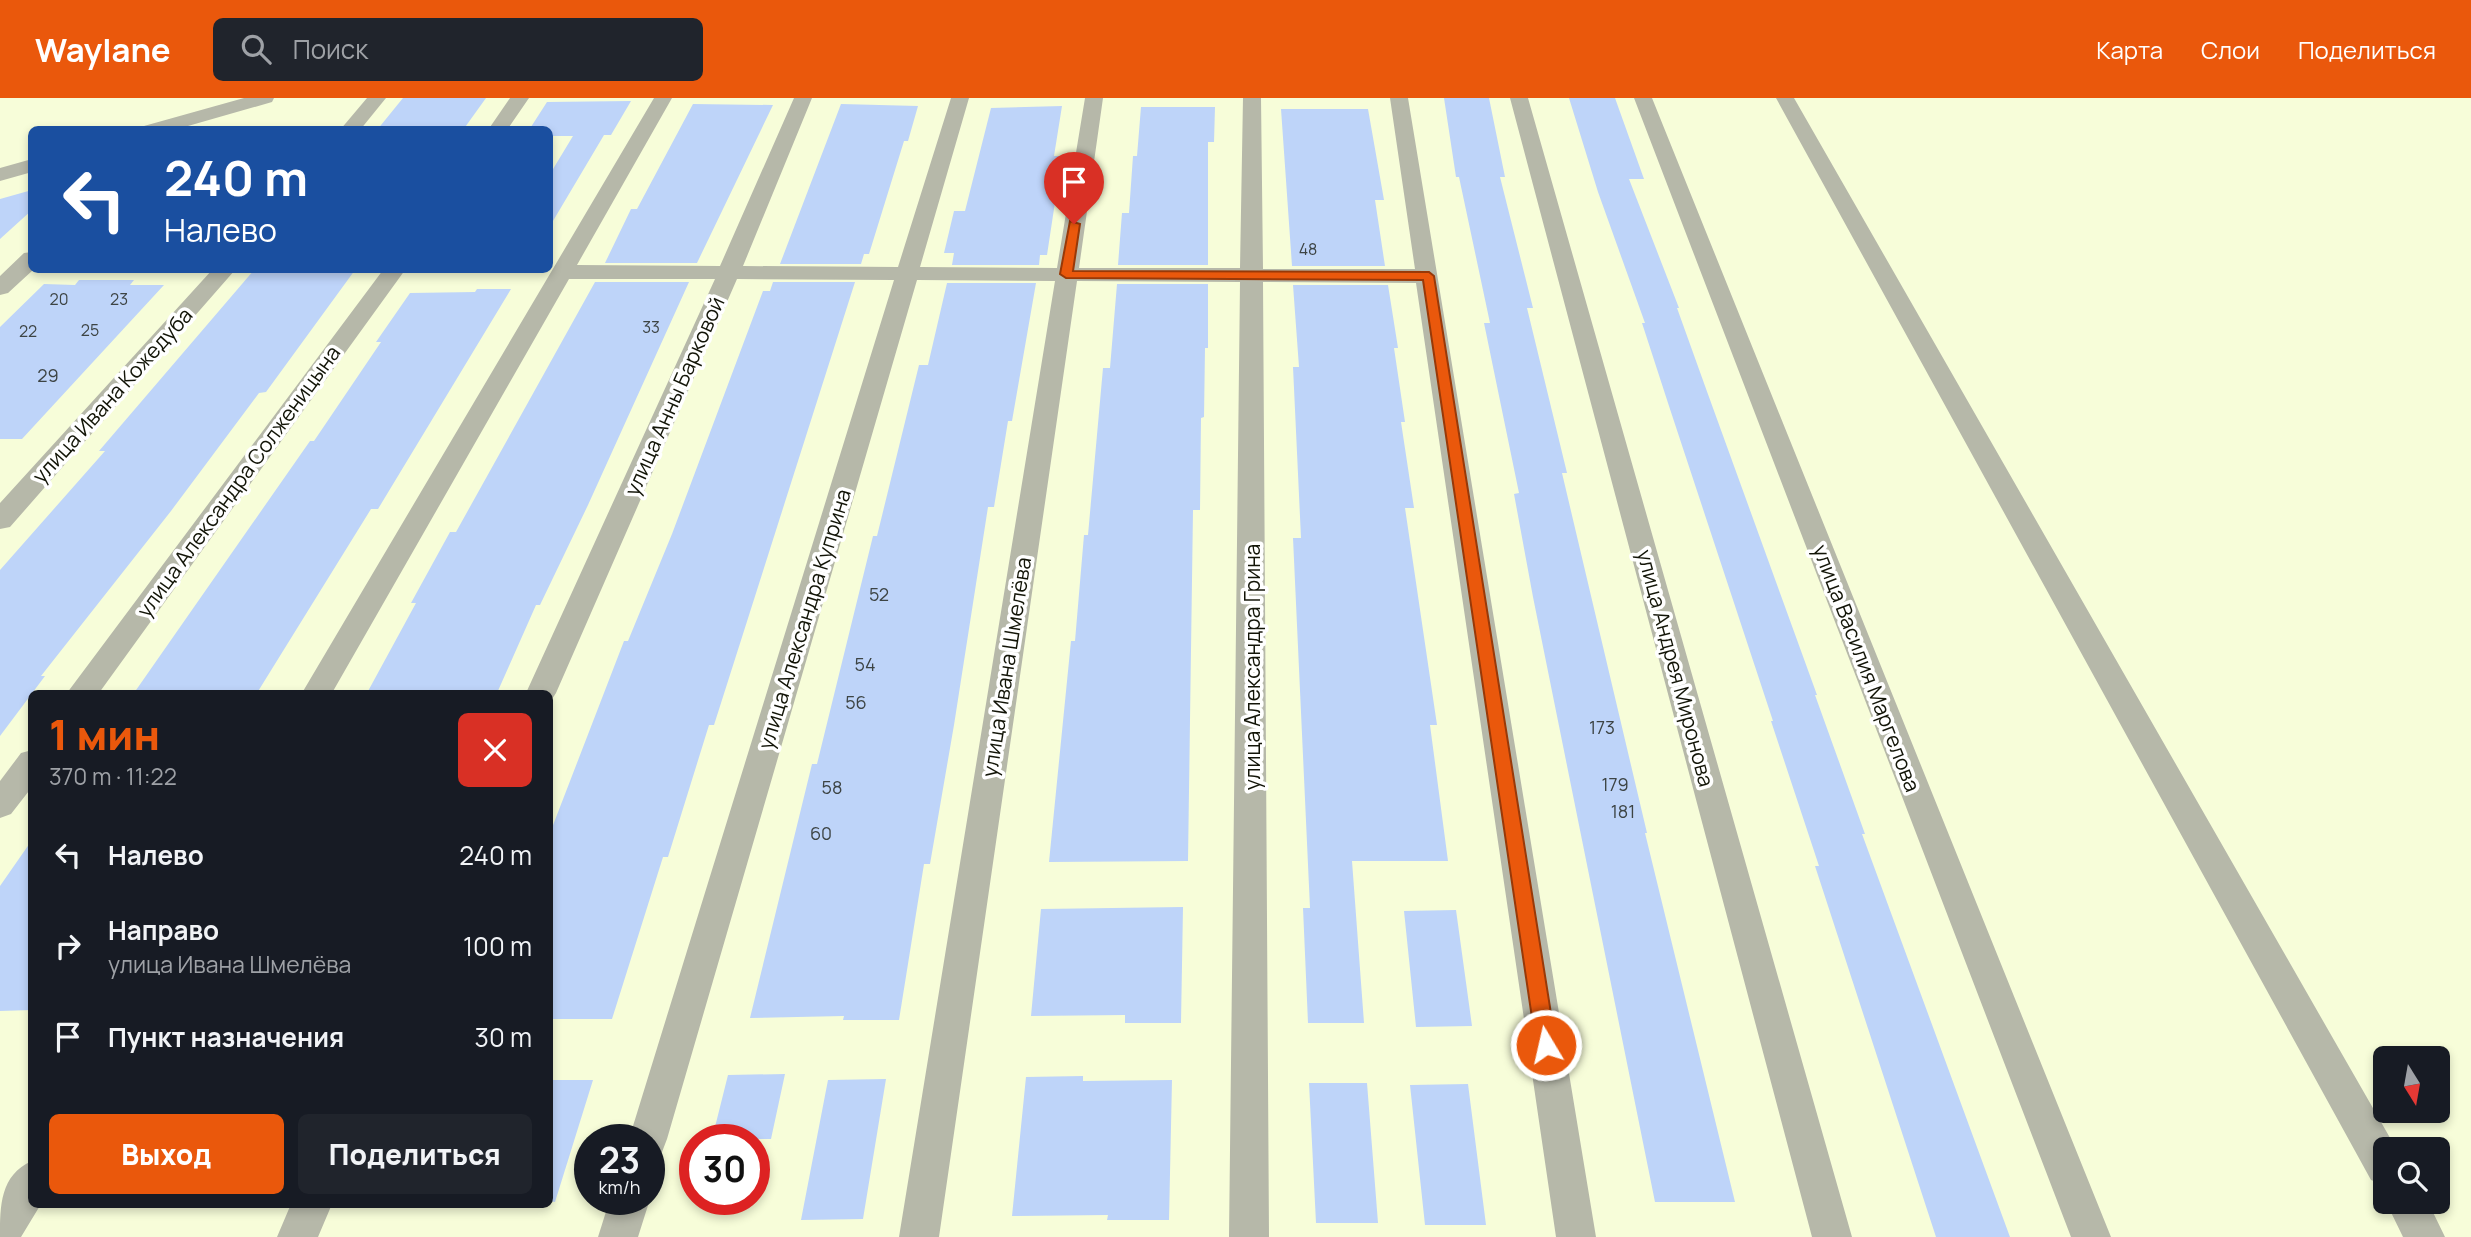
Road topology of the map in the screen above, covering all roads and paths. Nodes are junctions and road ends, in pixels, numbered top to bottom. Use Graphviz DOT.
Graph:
graph roads {
  1 [pos="265,98"];
  2 [pos="377,98"];
  3 [pos="520,98"];
  4 [pos="663,98"];
  5 [pos="803,98"];
  6 [pos="960,98"];
  7 [pos="1094,98"];
  8 [pos="1252,98"];
  9 [pos="1399,98"];
  10 [pos="1519,98"];
  11 [pos="1643,98"];
  12 [pos="1785,98"];
  13 [pos="172,126"];
  14 [pos="352,126"];
  15 [pos="500,126"];
  16 [pos="28,166"];
  17 [pos="0,175"];
  18 [pos="28,262"];
  19 [pos="564,272"];
  20 [pos="729,272"];
  21 [pos="221,273"];
  22 [pos="392,273"];
  23 [pos="908,273"];
  24 [pos="1066,274"];
  25 [pos="1253,275"];
  26 [pos="1429,276"];
  27 [pos="0,288"];
  28 [pos="0,520"];
  29 [pos="84,690"];
  30 [pos="319,690"];
  31 [pos="542,690"];
  32 [pos="28,767"];
  33 [pos="0,805"];
  34 [pos="653,1124"];
  35 [pos="2373,1145"];
  36 [pos="28,1188"];
  37 [pos="310,1208"];
  38 [pos="2413,1214"];
  39 [pos="625,1215"];
  40 [pos="0,1234"];
  41 [pos="298,1237"];
  42 [pos="618,1237"];
  43 [pos="919,1237"];
  44 [pos="1249,1237"];
  45 [pos="1576,1237"];
  46 [pos="1832,1237"];
  47 [pos="2091,1237"];
  48 [pos="2425,1237"];
  1 -- 13 [label="street"];
  2 -- 14 [label="street"];
  3 -- 15 [label="street"];
  4 -- 19 [label="street"];
  5 -- 20 [label="street, улица Анны Барковой"];
  6 -- 23 [label="street, улица Александра Куприна"];
  7 -- 24 [label="street, улица Ивана Шмелёва"];
  8 -- 25 [label="street, улица Александра Грина"];
  9 -- 26 [label="street"];
  10 -- 46 [label="street, улица Андрея Миронова"];
  11 -- 47 [label="street, улица Василия Маргелова"];
  12 -- 35 [label="street"];
  16 -- 17 [label="street"];
  18 -- 27 [label="street"];
  19 -- 20 [label="street"];
  19 -- 30 [label="street"];
  20 -- 23 [label="street"];
  20 -- 31 [label="street, улица Анны Барковой"];
  21 -- 28 [label="street, улица Ивана Кожедуба"];
  22 -- 29 [label="street, улица Александра Солженицына"];
  23 -- 24 [label="street"];
  23 -- 34 [label="street, улица Александра Куприна"];
  24 -- 25 [label="street"];
  24 -- 43 [label="street, улица Ивана Шмелёва"];
  25 -- 26 [label="street"];
  25 -- 44 [label="street, улица Александра Грина"];
  26 -- 45 [label="street"];
  32 -- 33 [label="street"];
  36 -- 40 [label="street"];
  37 -- 41 [label="street"];
  38 -- 48 [label="street"];
  39 -- 42 [label="street"];
}
